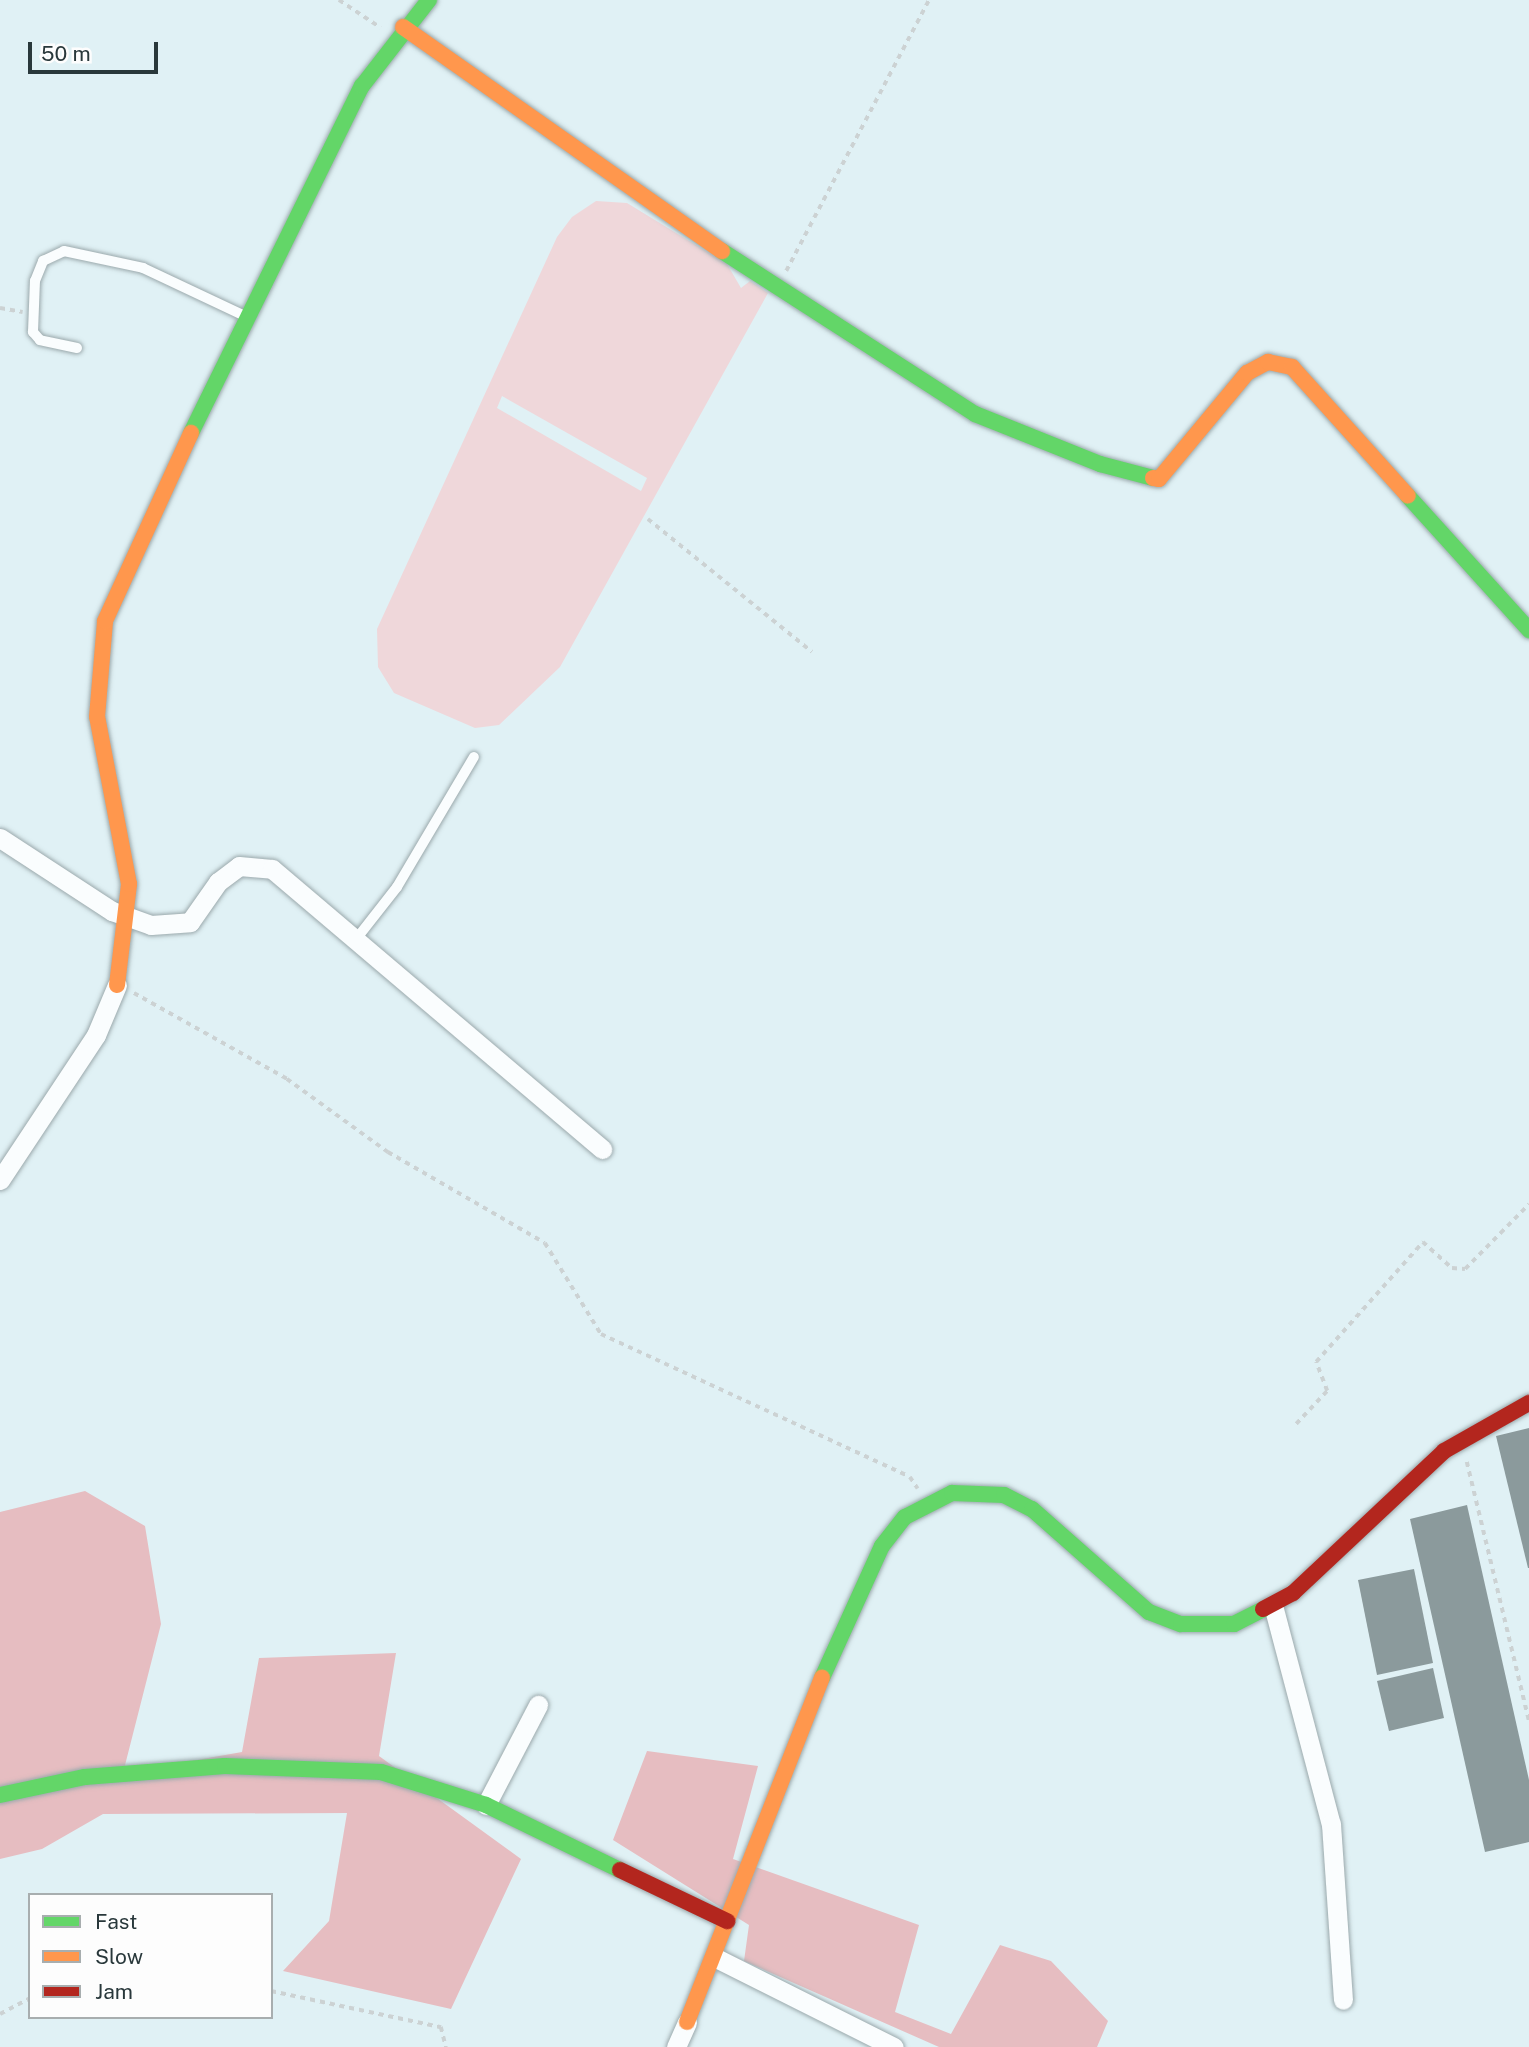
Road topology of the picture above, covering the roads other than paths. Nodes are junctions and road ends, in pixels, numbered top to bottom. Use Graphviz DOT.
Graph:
graph roads {
  1 [pos="429,0"];
  2 [pos="398,33"];
  3 [pos="247,317"];
  4 [pos="77,348"];
  5 [pos="1529,630"];
  6 [pos="474,757"];
  7 [pos="0,838"];
  8 [pos="129,919"];
  9 [pos="357,938"];
  10 [pos="117,985"];
  11 [pos="602,1149"];
  12 [pos="0,1180"];
  13 [pos="1529,1403"];
  14 [pos="1274,1609"];
  15 [pos="538,1705"];
  16 [pos="0,1795"];
  17 [pos="485,1805"];
  18 [pos="727,1921"];
  19 [pos="713,1957"];
  20 [pos="1343,2000"];
  21 [pos="687,2022"];
  22 [pos="676,2047"];
  23 [pos="894,2047"];
  1 -- 2 [label="street"];
  2 -- 3 [label="street"];
  2 -- 5 [label="street"];
  3 -- 4 [label="lane"];
  3 -- 8 [label="street"];
  6 -- 9 [label="lane"];
  7 -- 8 [label="street"];
  8 -- 9 [label="street"];
  8 -- 10 [label="street"];
  9 -- 11 [label="street"];
  10 -- 12 [label="street"];
  13 -- 14 [label="street"];
  14 -- 18 [label="street"];
  14 -- 20 [label="street"];
  15 -- 17 [label="street"];
  16 -- 17 [label="street"];
  17 -- 18 [label="street"];
  18 -- 19 [label="street"];
  19 -- 21 [label="street"];
  19 -- 23 [label="street"];
  21 -- 22 [label="street"];
}
